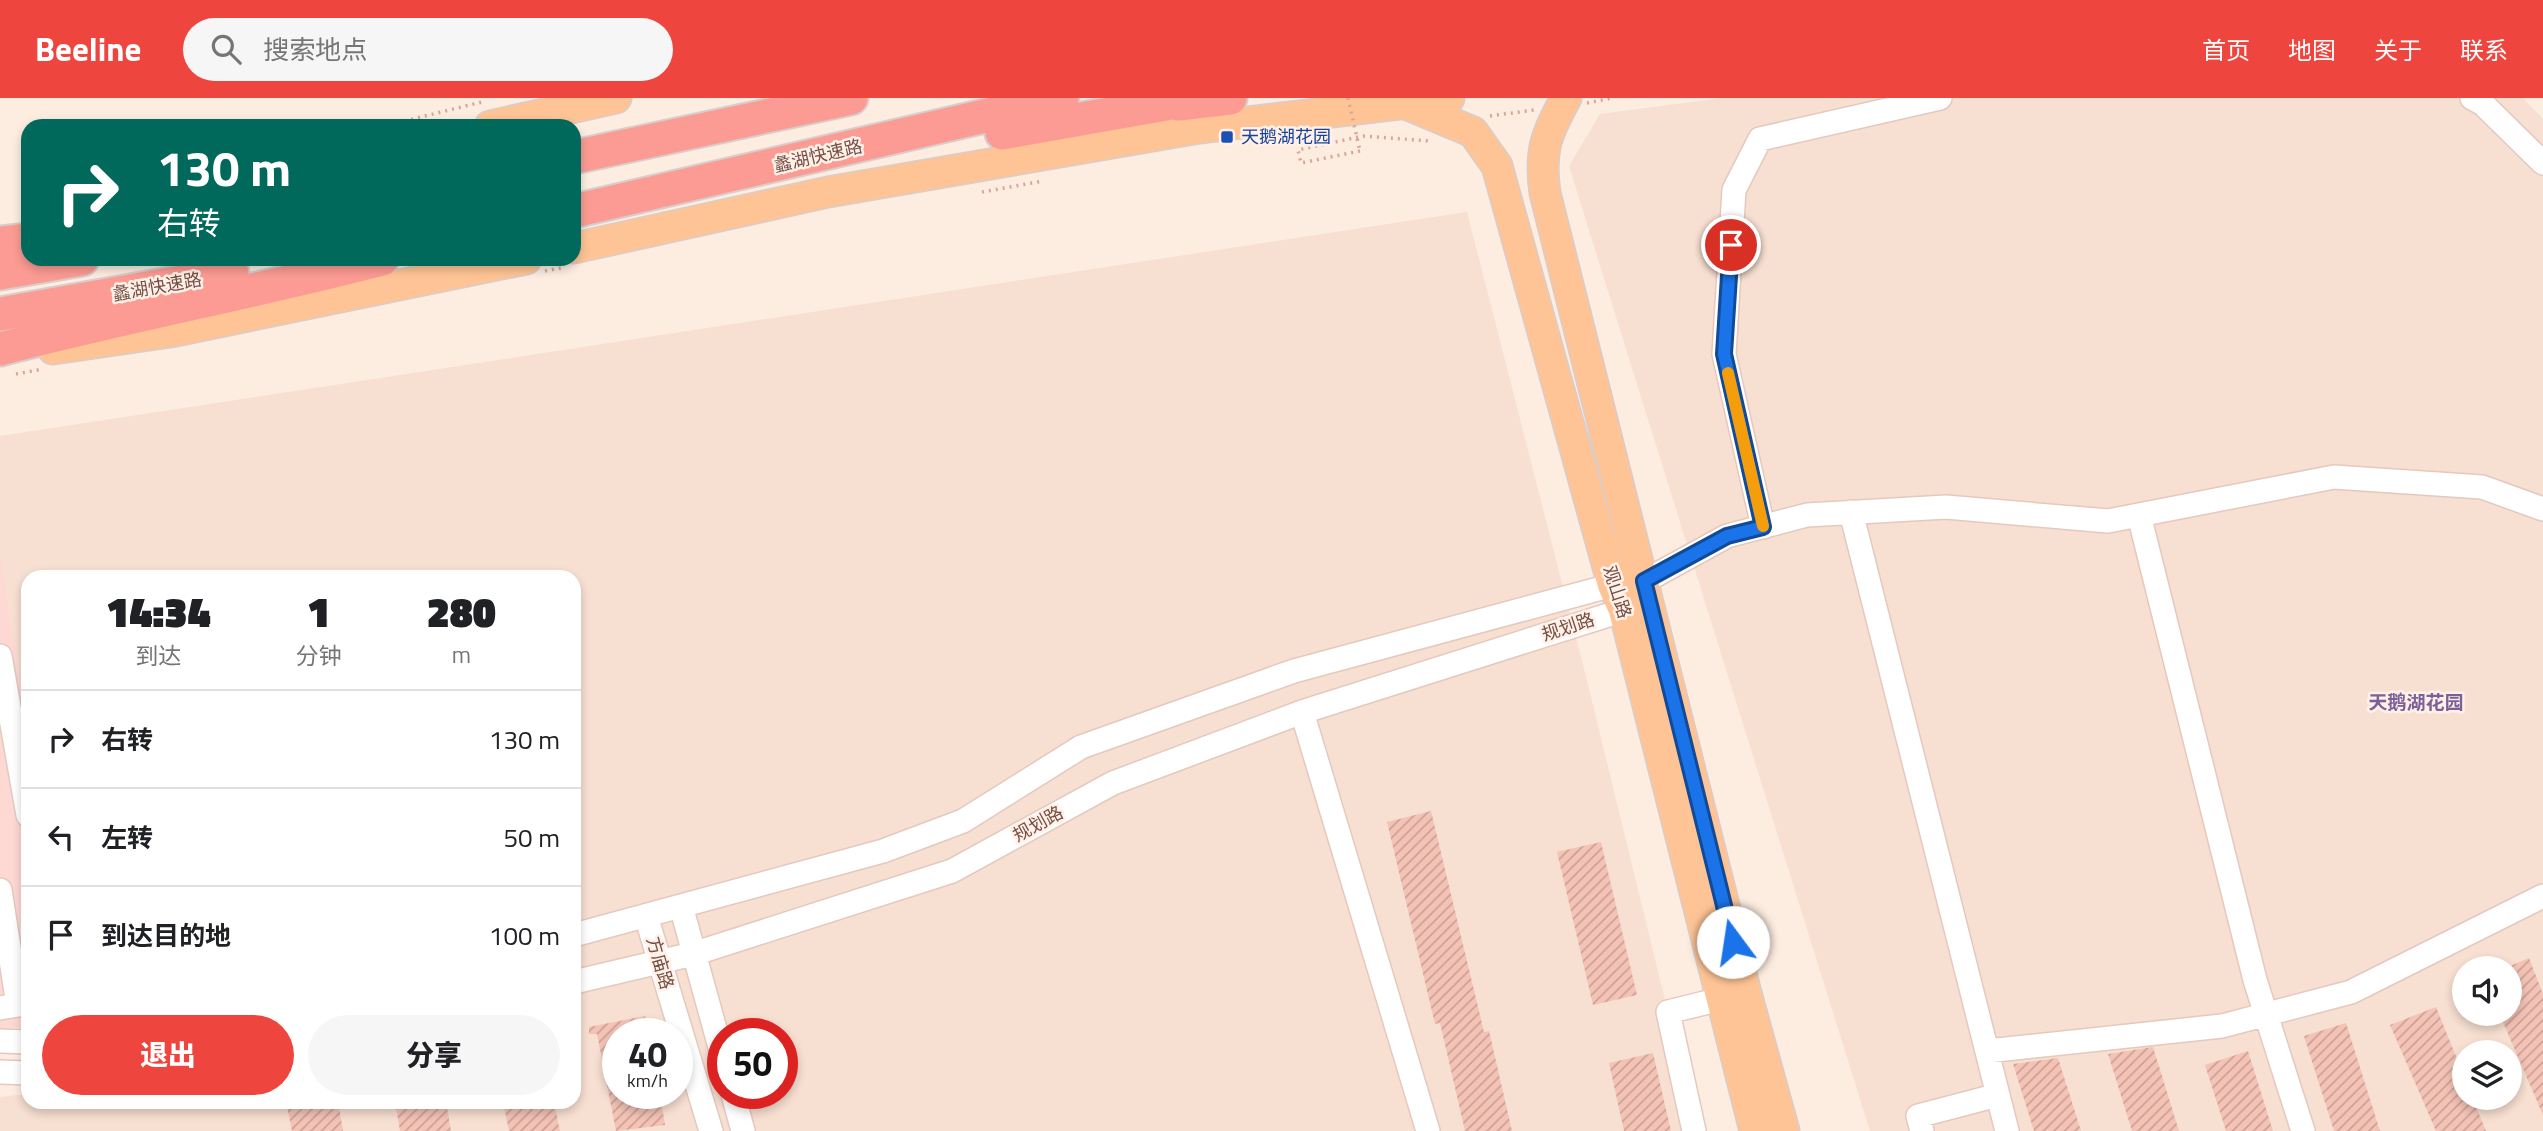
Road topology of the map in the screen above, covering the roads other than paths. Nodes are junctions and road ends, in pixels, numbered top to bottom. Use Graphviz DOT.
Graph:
graph roads {
  1 [pos="616,98"];
  2 [pos="762,98"];
  3 [pos="851,98"];
  4 [pos="1062,98"];
  5 [pos="1230,98"];
  6 [pos="1940,98"];
  7 [pos="2472,98"];
  8 [pos="1186,101"];
  9 [pos="1564,102"];
  10 [pos="489,113"];
  11 [pos="1445,120"];
  12 [pos="581,141"];
  13 [pos="581,156"];
  14 [pos="2543,163"];
  15 [pos="771,167"];
  16 [pos="581,209"];
  17 [pos="21,227"];
  18 [pos="0,233"];
  19 [pos="21,241"];
  20 [pos="0,243"];
  21 [pos="581,255"];
  22 [pos="41,266"];
  23 [pos="273,266"];
  24 [pos="355,266"];
  25 [pos="531,266"];
  26 [pos="0,273"];
  27 [pos="0,314"];
  28 [pos="4,359"];
  29 [pos="2543,509"];
  30 [pos="1851,512"];
  31 [pos="2139,515"];
  32 [pos="1763,527"];
  33 [pos="1644,581"];
  34 [pos="1619,597"];
  35 [pos="0,656"];
  36 [pos="1302,712"];
  37 [pos="21,775"];
  38 [pos="0,890"];
  39 [pos="2543,896"];
  40 [pos="681,906"];
  41 [pos="646,916"];
  42 [pos="581,938"];
  43 [pos="693,954"];
  44 [pos="659,963"];
  45 [pos="581,980"];
  46 [pos="1733,996"];
  47 [pos="15,1008"];
  48 [pos="2269,1014"];
  49 [pos="711,1018"];
  50 [pos="0,1041"];
  51 [pos="21,1042"];
  52 [pos="1987,1051"];
  53 [pos="0,1072"];
  54 [pos="21,1073"];
  55 [pos="1998,1096"];
  56 [pos="737,1109"];
  57 [pos="711,1131"];
  58 [pos="743,1131"];
  59 [pos="1428,1131"];
  60 [pos="1694,1131"];
  61 [pos="1755,1131"];
  62 [pos="1784,1131"];
  63 [pos="1922,1131"];
  64 [pos="2007,1131"];
  65 [pos="2303,1131"];
  1 -- 10 [label="main road"];
  2 -- 12 [label="highway"];
  3 -- 13 [label="highway"];
  4 -- 15 [label="highway, 蠡湖快速路"];
  5 -- 8 [label="highway"];
  6 -- 32 [label="street"];
  7 -- 14 [label="street"];
  8 -- 15 [label="highway"];
  9 -- 33 [label="main road, 观山路"];
  11 -- 21 [label="main road, 观山路"];
  11 -- 34 [label="main road, 观山路"];
  15 -- 16 [label="highway, 蠡湖快速路"];
  17 -- 18 [label="main road"];
  19 -- 20 [label="highway"];
  22 -- 26 [label="highway"];
  23 -- 27 [label="highway, 蠡湖快速路"];
  24 -- 28 [label="highway"];
  25 -- 28 [label="main road"];
  29 -- 31 [label="street"];
  30 -- 31 [label="street"];
  30 -- 32 [label="street"];
  30 -- 52 [label="street"];
  31 -- 48 [label="street"];
  32 -- 33 [label="street"];
  33 -- 34 [label="street, 规划路"];
  33 -- 46 [label="main road, 观山路"];
  34 -- 36 [label="street, 规划路"];
  34 -- 40 [label="street, 规划路"];
  34 -- 46 [label="main road, 观山路"];
  35 -- 37 [label="street"];
  36 -- 43 [label="street, 规划路"];
  36 -- 59 [label="street"];
  38 -- 47 [label="street"];
  39 -- 48 [label="street"];
  40 -- 41 [label="street, 规划路"];
  40 -- 43 [label="street, 方庙路"];
  41 -- 42 [label="street, 规划路"];
  41 -- 44 [label="street, 方庙路"];
  43 -- 44 [label="street, 规划路"];
  43 -- 49 [label="street, 方庙路"];
  44 -- 45 [label="street, 规划路"];
  44 -- 57 [label="street, 方庙路"];
  46 -- 60 [label="street"];
  46 -- 61 [label="main road, 观山路"];
  46 -- 62 [label="main road, 观山路"];
  48 -- 52 [label="street"];
  48 -- 65 [label="street"];
  50 -- 51 [label="street"];
  52 -- 55 [label="street"];
  53 -- 54 [label="street"];
  55 -- 63 [label="street"];
  55 -- 64 [label="street"];
  56 -- 58 [label="street"];
}
